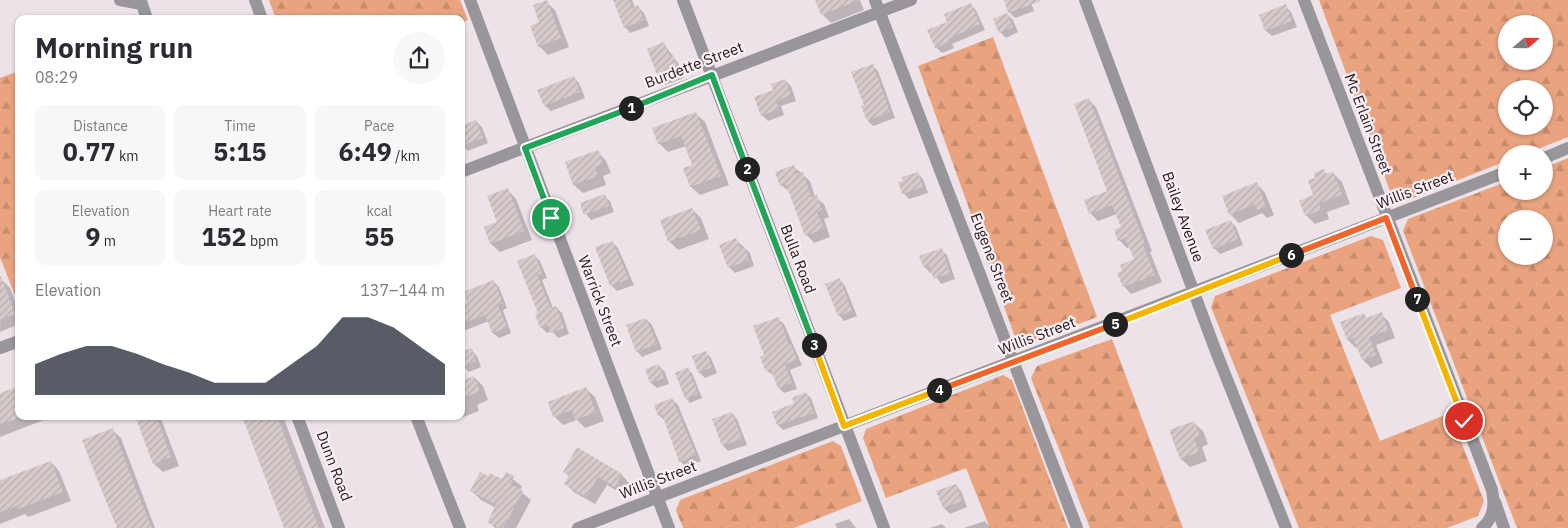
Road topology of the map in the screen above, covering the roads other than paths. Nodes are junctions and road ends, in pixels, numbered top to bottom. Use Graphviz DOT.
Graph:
graph roads {
  1 [pos="120,0"];
  2 [pos="254,0"];
  3 [pos="470,0"];
  4 [pos="683,0"];
  5 [pos="875,0"];
  6 [pos="912,0"];
  7 [pos="1085,0"];
  8 [pos="1304,0"];
  9 [pos="147,2"];
  10 [pos="880,13"];
  11 [pos="147,15"];
  12 [pos="260,15"];
  13 [pos="712,75"];
  14 [pos="525,148"];
  15 [pos="1568,148"];
  16 [pos="1553,154"];
  17 [pos="465,170"];
  18 [pos="1498,175"];
  19 [pos="1386,218"];
  20 [pos="1194,293"];
  21 [pos="15,342"];
  22 [pos="0,348"];
  23 [pos="1014,362"];
  24 [pos="299,420"];
  25 [pos="418,420"];
  26 [pos="844,426"];
  27 [pos="658,498"];
  28 [pos="1493,507"];
  29 [pos="339,528"];
  30 [pos="460,528"];
  31 [pos="578,528"];
  32 [pos="669,528"];
  33 [pos="884,528"];
  34 [pos="1077,528"];
  35 [pos="1286,528"];
  36 [pos="1482,528"];
  37 [pos="1504,528"];
  1 -- 9 [label="street"];
  2 -- 12 [label="street"];
  3 -- 14 [label="street, Warrick Street"];
  4 -- 13 [label="street, Bulla Road"];
  5 -- 10 [label="street, Eugene Street"];
  6 -- 10 [label="street, Burdette Street"];
  7 -- 20 [label="street, Bailey Avenue"];
  8 -- 19 [label="street, Mc Erlain Street"];
  9 -- 11 [label="street"];
  10 -- 13 [label="street, Burdette Street"];
  10 -- 23 [label="street, Eugene Street"];
  13 -- 14 [label="street, Burdette Street"];
  13 -- 26 [label="street, Bulla Road"];
  14 -- 17 [label="street, Burdette Street"];
  14 -- 27 [label="street, Warrick Street"];
  15 -- 16 [label="street"];
  18 -- 19 [label="street, Willis Street"];
  19 -- 20 [label="street, Willis Street"];
  19 -- 28 [label="street, Mc Erlain Street"];
  20 -- 23 [label="street, Willis Street"];
  20 -- 35 [label="street, Bailey Avenue"];
  21 -- 22 [label="street"];
  23 -- 26 [label="street, Willis Street"];
  23 -- 34 [label="street, Eugene Street"];
  24 -- 29 [label="street, Dunn Road"];
  25 -- 30 [label="street"];
  26 -- 27 [label="street, Willis Street"];
  26 -- 33 [label="street, Bulla Road"];
  27 -- 31 [label="street, Willis Street"];
  27 -- 32 [label="street, Warrick Street"];
  28 -- 36 [label="street"];
  28 -- 37 [label="street, Mc Erlain Street"];
}
